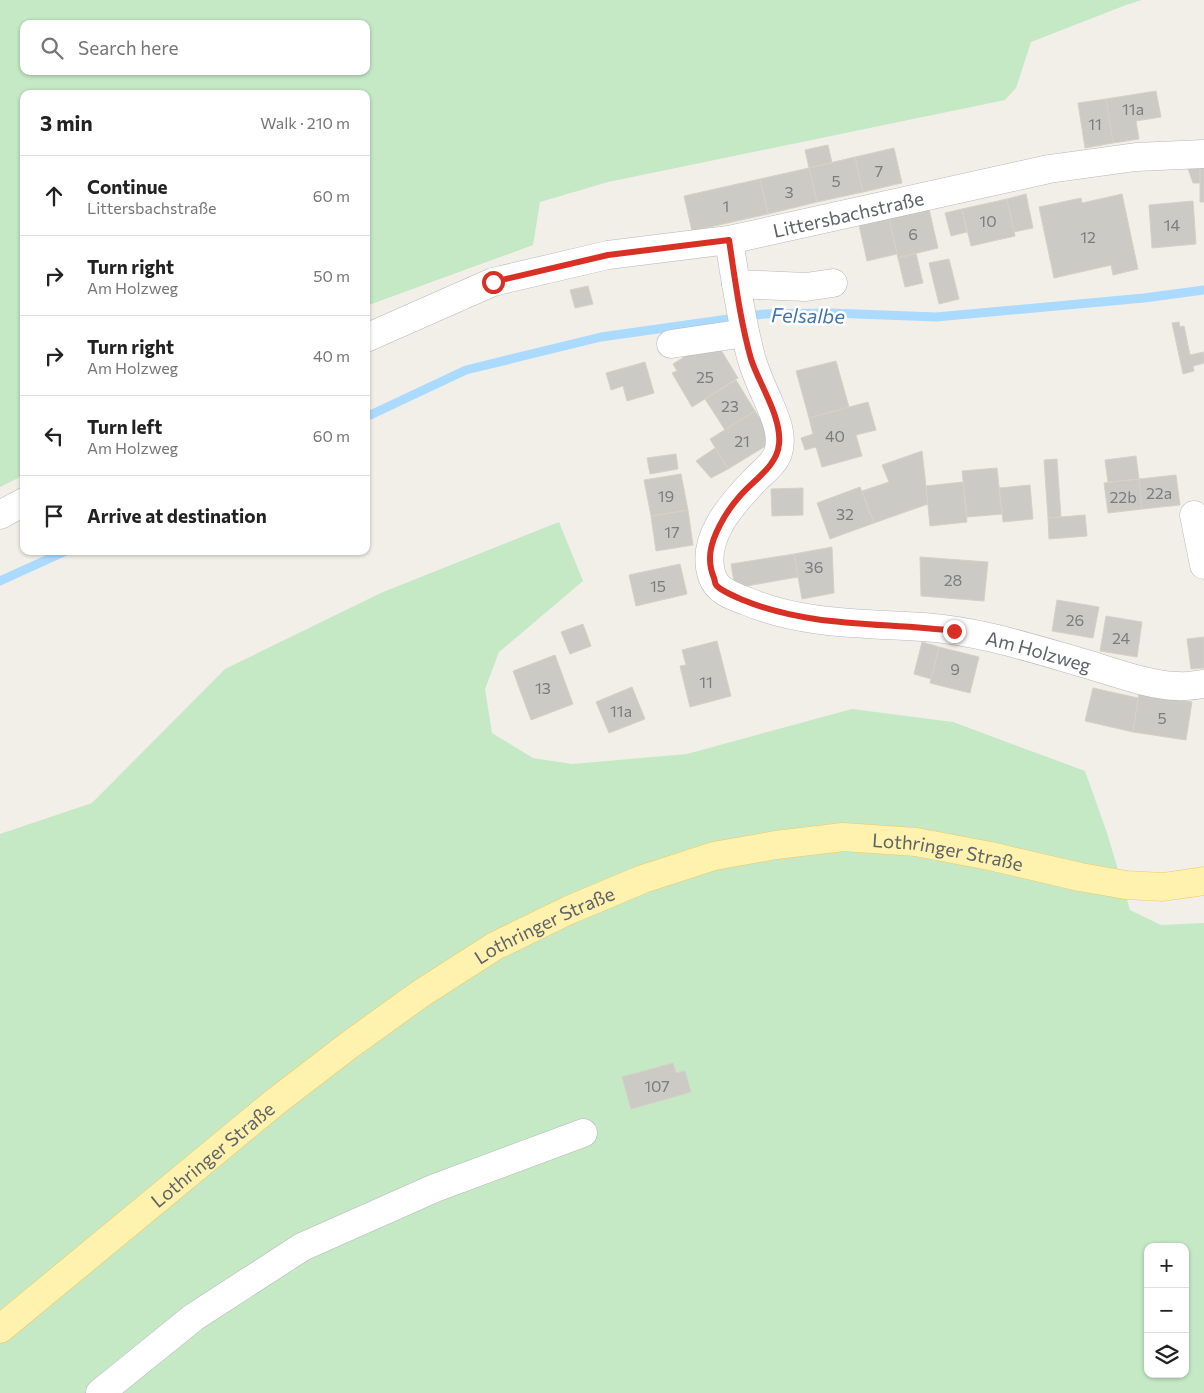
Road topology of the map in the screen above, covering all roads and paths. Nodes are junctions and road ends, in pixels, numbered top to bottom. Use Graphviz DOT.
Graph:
graph roads {
  1 [pos="1204,154"];
  2 [pos="729,240"];
  3 [pos="833,283"];
  4 [pos="737,290"];
  5 [pos="745,331"];
  6 [pos="370,336"];
  7 [pos="672,344"];
  8 [pos="20,504"];
  9 [pos="0,515"];
  10 [pos="1194,515"];
  11 [pos="1204,565"];
  12 [pos="1204,684"];
  13 [pos="1204,881"];
  14 [pos="583,1132"];
  15 [pos="0,1329"];
  16 [pos="100,1393"];
  1 -- 2 [label="street, Littersbachstraße"];
  2 -- 4 [label="street, Am Holzweg"];
  2 -- 6 [label="street, Littersbachstraße"];
  3 -- 4 [label="street"];
  4 -- 5 [label="street, Am Holzweg"];
  5 -- 7 [label="street"];
  5 -- 12 [label="street, Am Holzweg"];
  8 -- 9 [label="street"];
  10 -- 11 [label="street"];
  13 -- 15 [label="main road, Lothringer Straße"];
  14 -- 16 [label="street"];
}
